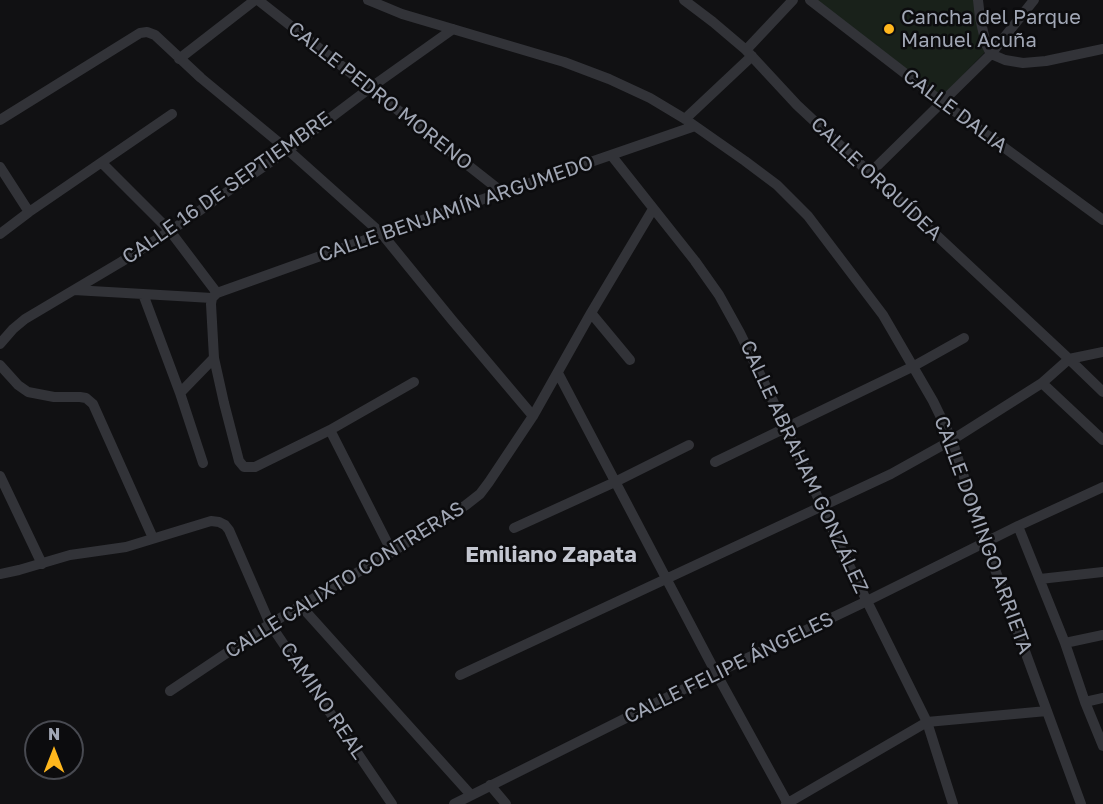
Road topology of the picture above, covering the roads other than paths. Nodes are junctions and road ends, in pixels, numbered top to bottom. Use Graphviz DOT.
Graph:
graph roads {
  1 [pos="256,0"];
  2 [pos="368,0"];
  3 [pos="684,0"];
  4 [pos="793,0"];
  5 [pos="810,0"];
  6 [pos="978,0"];
  7 [pos="1034,0"];
  8 [pos="453,29"];
  9 [pos="1103,50"];
  10 [pos="991,54"];
  11 [pos="748,56"];
  12 [pos="179,59"];
  13 [pos="370,88"];
  14 [pos="942,102"];
  15 [pos="172,114"];
  16 [pos="685,119"];
  17 [pos="0,120"];
  18 [pos="694,126"];
  19 [pos="288,150"];
  20 [pos="611,155"];
  21 [pos="102,163"];
  22 [pos="0,167"];
  23 [pos="869,174"];
  24 [pos="502,192"];
  25 [pos="653,209"];
  26 [pos="29,212"];
  27 [pos="1103,220"];
  28 [pos="170,231"];
  29 [pos="0,234"];
  30 [pos="382,234"];
  31 [pos="73,290"];
  32 [pos="143,294"];
  33 [pos="215,296"];
  34 [pos="591,313"];
  35 [pos="964,338"];
  36 [pos="0,344"];
  37 [pos="1103,352"];
  38 [pos="214,358"];
  39 [pos="630,360"];
  40 [pos="1067,360"];
  41 [pos="0,365"];
  42 [pos="914,366"];
  43 [pos="558,373"];
  44 [pos="1046,380"];
  45 [pos="414,382"];
  46 [pos="1103,392"];
  47 [pos="180,393"];
  48 [pos="533,416"];
  49 [pos="786,428"];
  50 [pos="330,430"];
  51 [pos="952,440"];
  52 [pos="1103,440"];
  53 [pos="689,445"];
  54 [pos="715,462"];
  55 [pos="204,463"];
  56 [pos="0,476"];
  57 [pos="615,482"];
  58 [pos="1103,487"];
  59 [pos="821,506"];
  60 [pos="1018,526"];
  61 [pos="514,528"];
  62 [pos="153,538"];
  63 [pos="985,542"];
  64 [pos="392,552"];
  65 [pos="42,564"];
  66 [pos="1103,572"];
  67 [pos="0,574"];
  68 [pos="666,579"];
  69 [pos="1040,579"];
  70 [pos="867,601"];
  71 [pos="300,605"];
  72 [pos="270,624"];
  73 [pos="1103,635"];
  74 [pos="1065,643"];
  75 [pos="716,673"];
  76 [pos="460,675"];
  77 [pos="171,691"];
  78 [pos="1103,698"];
  79 [pos="1085,702"];
  80 [pos="1047,711"];
  81 [pos="927,722"];
  82 [pos="1103,746"];
  83 [pos="490,785"];
  84 [pos="471,795"];
  85 [pos="392,804"];
  86 [pos="454,804"];
  87 [pos="506,804"];
  88 [pos="787,804"];
  89 [pos="953,804"];
  90 [pos="1081,804"];
  1 -- 12 [label="street"];
  1 -- 13 [label="street, CALLE PEDRO MORENO"];
  2 -- 8 [label="street, CALLE DOMINGO ARRIETA"];
  3 -- 11 [label="street, CALLE ORQUÍDEA"];
  4 -- 11 [label="street"];
  5 -- 14 [label="street, CALLE DALIA"];
  6 -- 10 [label="street"];
  7 -- 10 [label="street"];
  8 -- 13 [label="street, CALLE 16 DE SEPTIEMBRE"];
  8 -- 16 [label="street, CALLE DOMINGO ARRIETA"];
  9 -- 10 [label="street"];
  10 -- 14 [label="street"];
  11 -- 16 [label="street"];
  11 -- 23 [label="street, CALLE ORQUÍDEA"];
  12 -- 17 [label="street"];
  12 -- 19 [label="street"];
  13 -- 19 [label="street, CALLE 16 DE SEPTIEMBRE"];
  13 -- 24 [label="street, CALLE PEDRO MORENO"];
  14 -- 23 [label="street"];
  14 -- 27 [label="street, CALLE DALIA"];
  15 -- 21 [label="street"];
  16 -- 18 [label="street, CALLE DOMINGO ARRIETA"];
  18 -- 20 [label="street, CALLE BENJAMÍN ARGUMEDO"];
  18 -- 42 [label="street, CALLE DOMINGO ARRIETA"];
  19 -- 28 [label="street, CALLE 16 DE SEPTIEMBRE"];
  19 -- 30 [label="street"];
  20 -- 24 [label="street, CALLE BENJAMÍN ARGUMEDO"];
  20 -- 25 [label="street, CALLE ABRAHAM GONZÁLEZ"];
  21 -- 26 [label="street"];
  21 -- 28 [label="street"];
  22 -- 26 [label="street"];
  23 -- 40 [label="street, CALLE ORQUÍDEA"];
  24 -- 30 [label="street, CALLE BENJAMÍN ARGUMEDO"];
  25 -- 34 [label="street, CALLE CALIXTO CONTRERAS"];
  25 -- 49 [label="street, CALLE ABRAHAM GONZÁLEZ"];
  26 -- 29 [label="street"];
  28 -- 31 [label="street, CALLE 16 DE SEPTIEMBRE"];
  28 -- 33 [label="street"];
  30 -- 33 [label="street, CALLE BENJAMÍN ARGUMEDO"];
  30 -- 48 [label="street"];
  31 -- 32 [label="street"];
  31 -- 36 [label="street, CALLE 16 DE SEPTIEMBRE"];
  32 -- 33 [label="street"];
  32 -- 47 [label="street"];
  33 -- 38 [label="street"];
  34 -- 39 [label="street"];
  34 -- 43 [label="street, CALLE CALIXTO CONTRERAS"];
  35 -- 42 [label="street"];
  37 -- 40 [label="street"];
  38 -- 47 [label="street"];
  38 -- 50 [label="street"];
  40 -- 44 [label="street"];
  40 -- 46 [label="street, CALLE ORQUÍDEA"];
  41 -- 62 [label="street"];
  42 -- 49 [label="street"];
  42 -- 51 [label="street, CALLE DOMINGO ARRIETA"];
  43 -- 48 [label="street, CALLE CALIXTO CONTRERAS"];
  43 -- 57 [label="street"];
  44 -- 51 [label="street"];
  44 -- 52 [label="street"];
  45 -- 50 [label="street"];
  47 -- 55 [label="street"];
  48 -- 64 [label="street, CALLE CALIXTO CONTRERAS"];
  49 -- 54 [label="street"];
  49 -- 59 [label="street, CALLE ABRAHAM GONZÁLEZ"];
  50 -- 64 [label="street"];
  51 -- 59 [label="street"];
  51 -- 63 [label="street, CALLE DOMINGO ARRIETA"];
  53 -- 57 [label="street"];
  56 -- 65 [label="street"];
  57 -- 61 [label="street"];
  57 -- 68 [label="street"];
  58 -- 60 [label="street, CALLE FELIPE ÁNGELES"];
  59 -- 68 [label="street"];
  59 -- 70 [label="street, CALLE ABRAHAM GONZÁLEZ"];
  60 -- 63 [label="street, CALLE FELIPE ÁNGELES"];
  60 -- 69 [label="street"];
  62 -- 65 [label="street"];
  62 -- 72 [label="street, CAMINO REAL"];
  63 -- 70 [label="street, CALLE FELIPE ÁNGELES"];
  63 -- 80 [label="street, CALLE DOMINGO ARRIETA"];
  64 -- 71 [label="street, CALLE CALIXTO CONTRERAS"];
  65 -- 67 [label="street"];
  66 -- 69 [label="street"];
  68 -- 75 [label="street"];
  68 -- 76 [label="street"];
  69 -- 74 [label="street"];
  70 -- 75 [label="street, CALLE FELIPE ÁNGELES"];
  70 -- 81 [label="street, CALLE ABRAHAM GONZÁLEZ"];
  71 -- 72 [label="street, CALLE CALIXTO CONTRERAS"];
  71 -- 84 [label="street"];
  72 -- 77 [label="street, CALLE CALIXTO CONTRERAS"];
  72 -- 85 [label="street, CAMINO REAL"];
  73 -- 74 [label="street"];
  74 -- 79 [label="street"];
  75 -- 83 [label="street, CALLE FELIPE ÁNGELES"];
  75 -- 88 [label="street"];
  78 -- 79 [label="street"];
  79 -- 82 [label="street"];
  80 -- 81 [label="street"];
  80 -- 90 [label="street, CALLE DOMINGO ARRIETA"];
  81 -- 88 [label="street"];
  81 -- 89 [label="street, CALLE ABRAHAM GONZÁLEZ"];
  83 -- 84 [label="street, CALLE FELIPE ÁNGELES"];
  83 -- 87 [label="street"];
  84 -- 86 [label="street, CALLE FELIPE ÁNGELES"];
}
